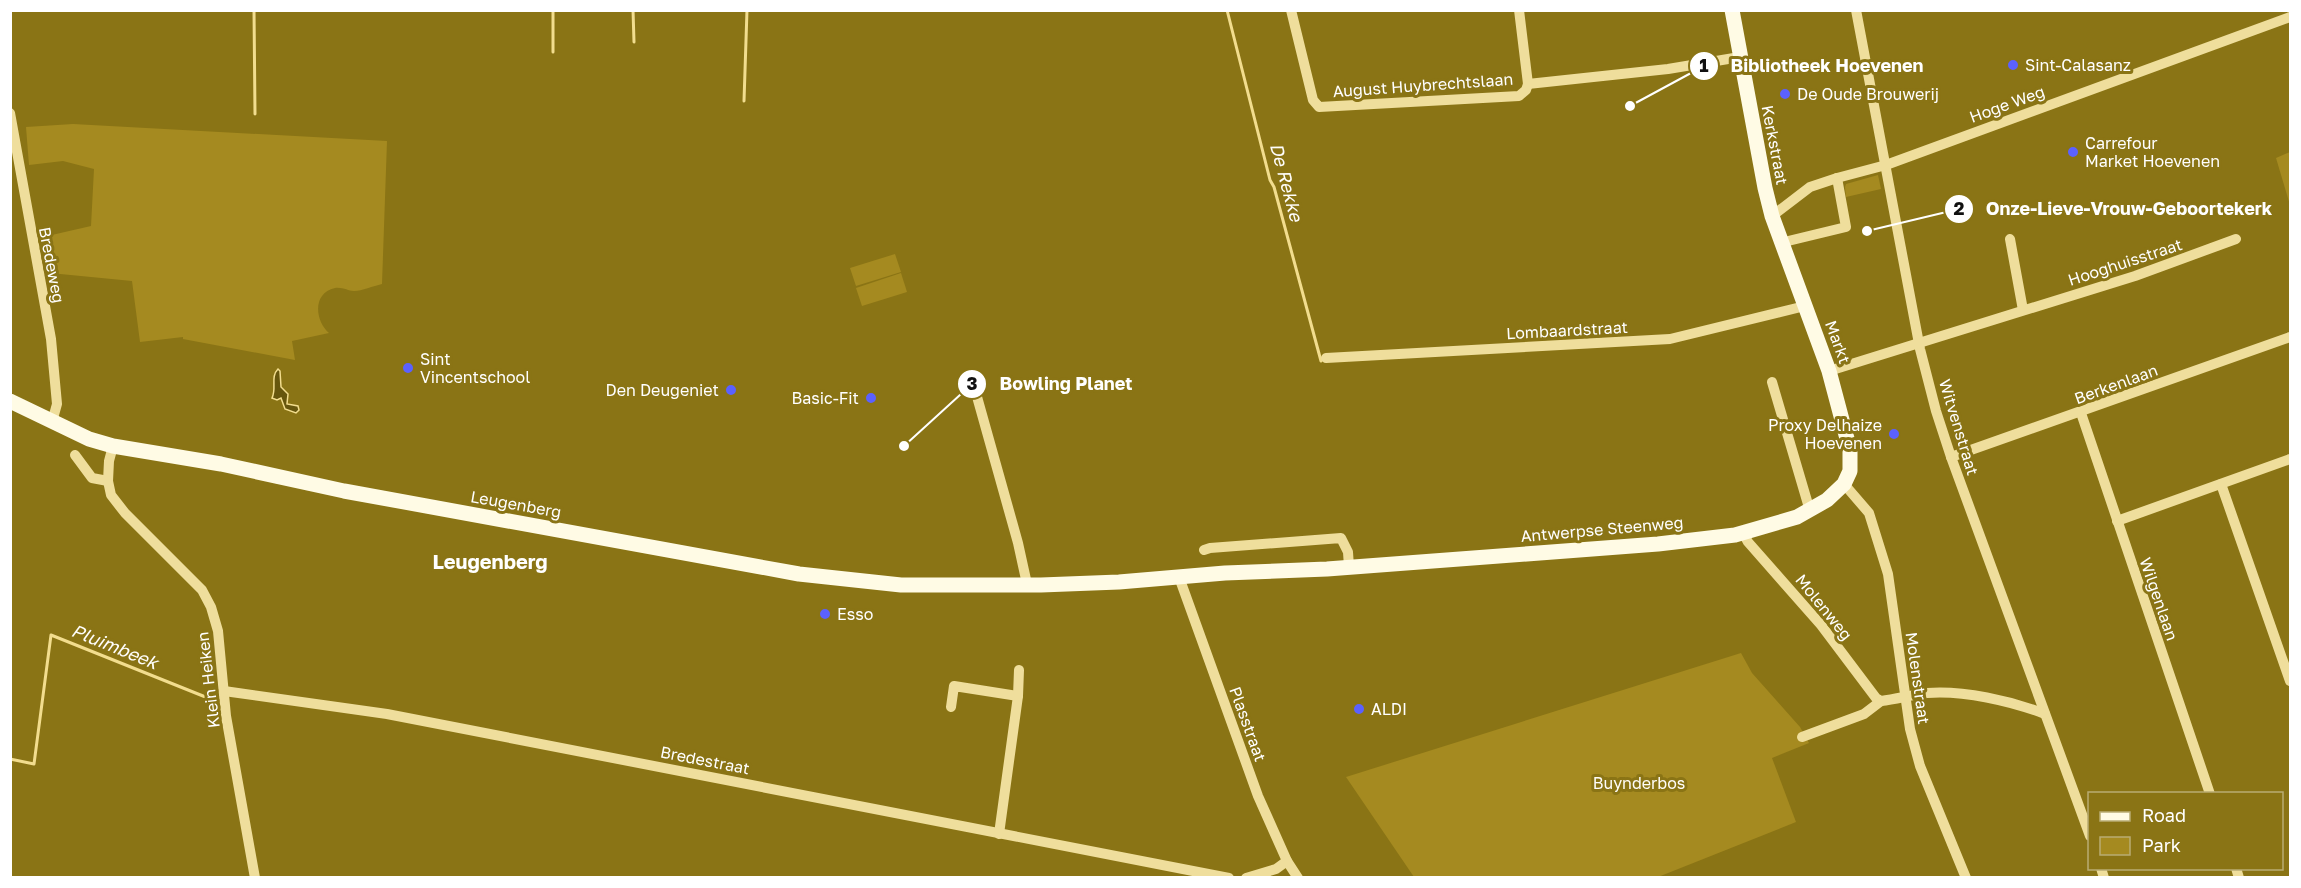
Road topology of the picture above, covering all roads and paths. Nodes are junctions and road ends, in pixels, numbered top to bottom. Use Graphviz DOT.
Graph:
graph roads {
  1 [pos="1291,10"];
  2 [pos="1519,10"];
  3 [pos="1732,10"];
  4 [pos="1856,10"];
  5 [pos="2290,17"];
  6 [pos="1740,57"];
  7 [pos="1528,84"];
  8 [pos="10,113"];
  9 [pos="1886,165"];
  10 [pos="1837,178"];
  11 [pos="1772,216"];
  12 [pos="2010,239"];
  13 [pos="2236,239"];
  14 [pos="1784,242"];
  15 [pos="1806,306"];
  16 [pos="2023,310"];
  17 [pos="2290,337"];
  18 [pos="1919,342"];
  19 [pos="1326,358"];
  20 [pos="1829,371"];
  21 [pos="1772,382"];
  22 [pos="975,386"];
  23 [pos="10,401"];
  24 [pos="2081,412"];
  25 [pos="52,422"];
  26 [pos="113,446"];
  27 [pos="75,455"];
  28 [pos="1951,457"];
  29 [pos="2290,459"];
  30 [pos="108,482"];
  31 [pos="1844,484"];
  32 [pos="2222,484"];
  33 [pos="1810,511"];
  34 [pos="2117,521"];
  35 [pos="1743,533"];
  36 [pos="1204,550"];
  37 [pos="1349,567"];
  38 [pos="1179,577"];
  39 [pos="1027,584"];
  40 [pos="1019,670"];
  41 [pos="2290,681"];
  42 [pos="224,691"];
  43 [pos="1017,696"];
  44 [pos="1905,697"];
  45 [pos="1881,701"];
  46 [pos="951,707"];
  47 [pos="2045,714"];
  48 [pos="1802,737"];
  49 [pos="2209,792"];
  50 [pos="2088,831"];
  51 [pos="999,834"];
  52 [pos="1287,861"];
  53 [pos="1176,873"];
  54 [pos="255,878"];
  55 [pos="1229,878"];
  56 [pos="1246,878"];
  57 [pos="1298,878"];
  58 [pos="1966,878"];
  1 -- 7 [label="street, August Huybrechtslaan"];
  2 -- 7 [label="street"];
  3 -- 6 [label="main road, Kerkstraat"];
  4 -- 9 [label="street, Witvenstraat"];
  5 -- 9 [label="street, Hoge Weg"];
  6 -- 7 [label="street, August Huybrechtslaan"];
  6 -- 11 [label="main road, Kerkstraat"];
  8 -- 25 [label="street, Bredeweg"];
  9 -- 10 [label="street, Hoge Weg"];
  9 -- 18 [label="street, Witvenstraat"];
  10 -- 11 [label="street, Hoge Weg"];
  10 -- 14 [label="street"];
  11 -- 14 [label="main road, Markt"];
  12 -- 16 [label="street"];
  13 -- 16 [label="street, Hooghuisstraat"];
  14 -- 15 [label="main road, Markt"];
  15 -- 19 [label="street, Lombaardstraat"];
  15 -- 20 [label="main road, Markt"];
  16 -- 18 [label="street, Hooghuisstraat"];
  17 -- 24 [label="street, Berkenlaan"];
  18 -- 20 [label="street, Hooghuisstraat"];
  18 -- 28 [label="street, Witvenstraat"];
  20 -- 31 [label="main road, Markt"];
  21 -- 33 [label="street"];
  22 -- 39 [label="street"];
  23 -- 25 [label="main road, Leugenberg"];
  24 -- 28 [label="street, Berkenlaan"];
  24 -- 34 [label="street, Wilgenlaan"];
  25 -- 26 [label="main road, Leugenberg"];
  26 -- 30 [label="street"];
  26 -- 39 [label="main road, Leugenberg"];
  27 -- 30 [label="street"];
  28 -- 47 [label="street, Witvenstraat"];
  29 -- 32 [label="street"];
  30 -- 42 [label="street, Klein Heiken"];
  31 -- 33 [label="main road, Antwerpse Steenweg"];
  31 -- 44 [label="street, Molenstraat"];
  32 -- 34 [label="street"];
  32 -- 41 [label="street"];
  33 -- 35 [label="main road, Antwerpse Steenweg"];
  34 -- 49 [label="street, Wilgenlaan"];
  35 -- 37 [label="main road, Antwerpse Steenweg"];
  35 -- 45 [label="street, Molenweg"];
  36 -- 37 [label="street"];
  37 -- 38 [label="main road, Antwerpse Steenweg"];
  38 -- 39 [label="main road, Leugenberg"];
  38 -- 52 [label="street, Plasstraat"];
  40 -- 43 [label="street"];
  42 -- 51 [label="street, Bredestraat"];
  42 -- 54 [label="street, Klein Heiken"];
  43 -- 46 [label="street"];
  43 -- 51 [label="street"];
  44 -- 45 [label="street"];
  44 -- 47 [label="street"];
  44 -- 58 [label="street, Molenstraat"];
  45 -- 48 [label="street"];
  47 -- 50 [label="street, Witvenstraat"];
  51 -- 53 [label="street, Bredestraat"];
  52 -- 56 [label="street"];
  52 -- 57 [label="street, Plasstraat"];
  53 -- 55 [label="street, Bredestraat"];
}
